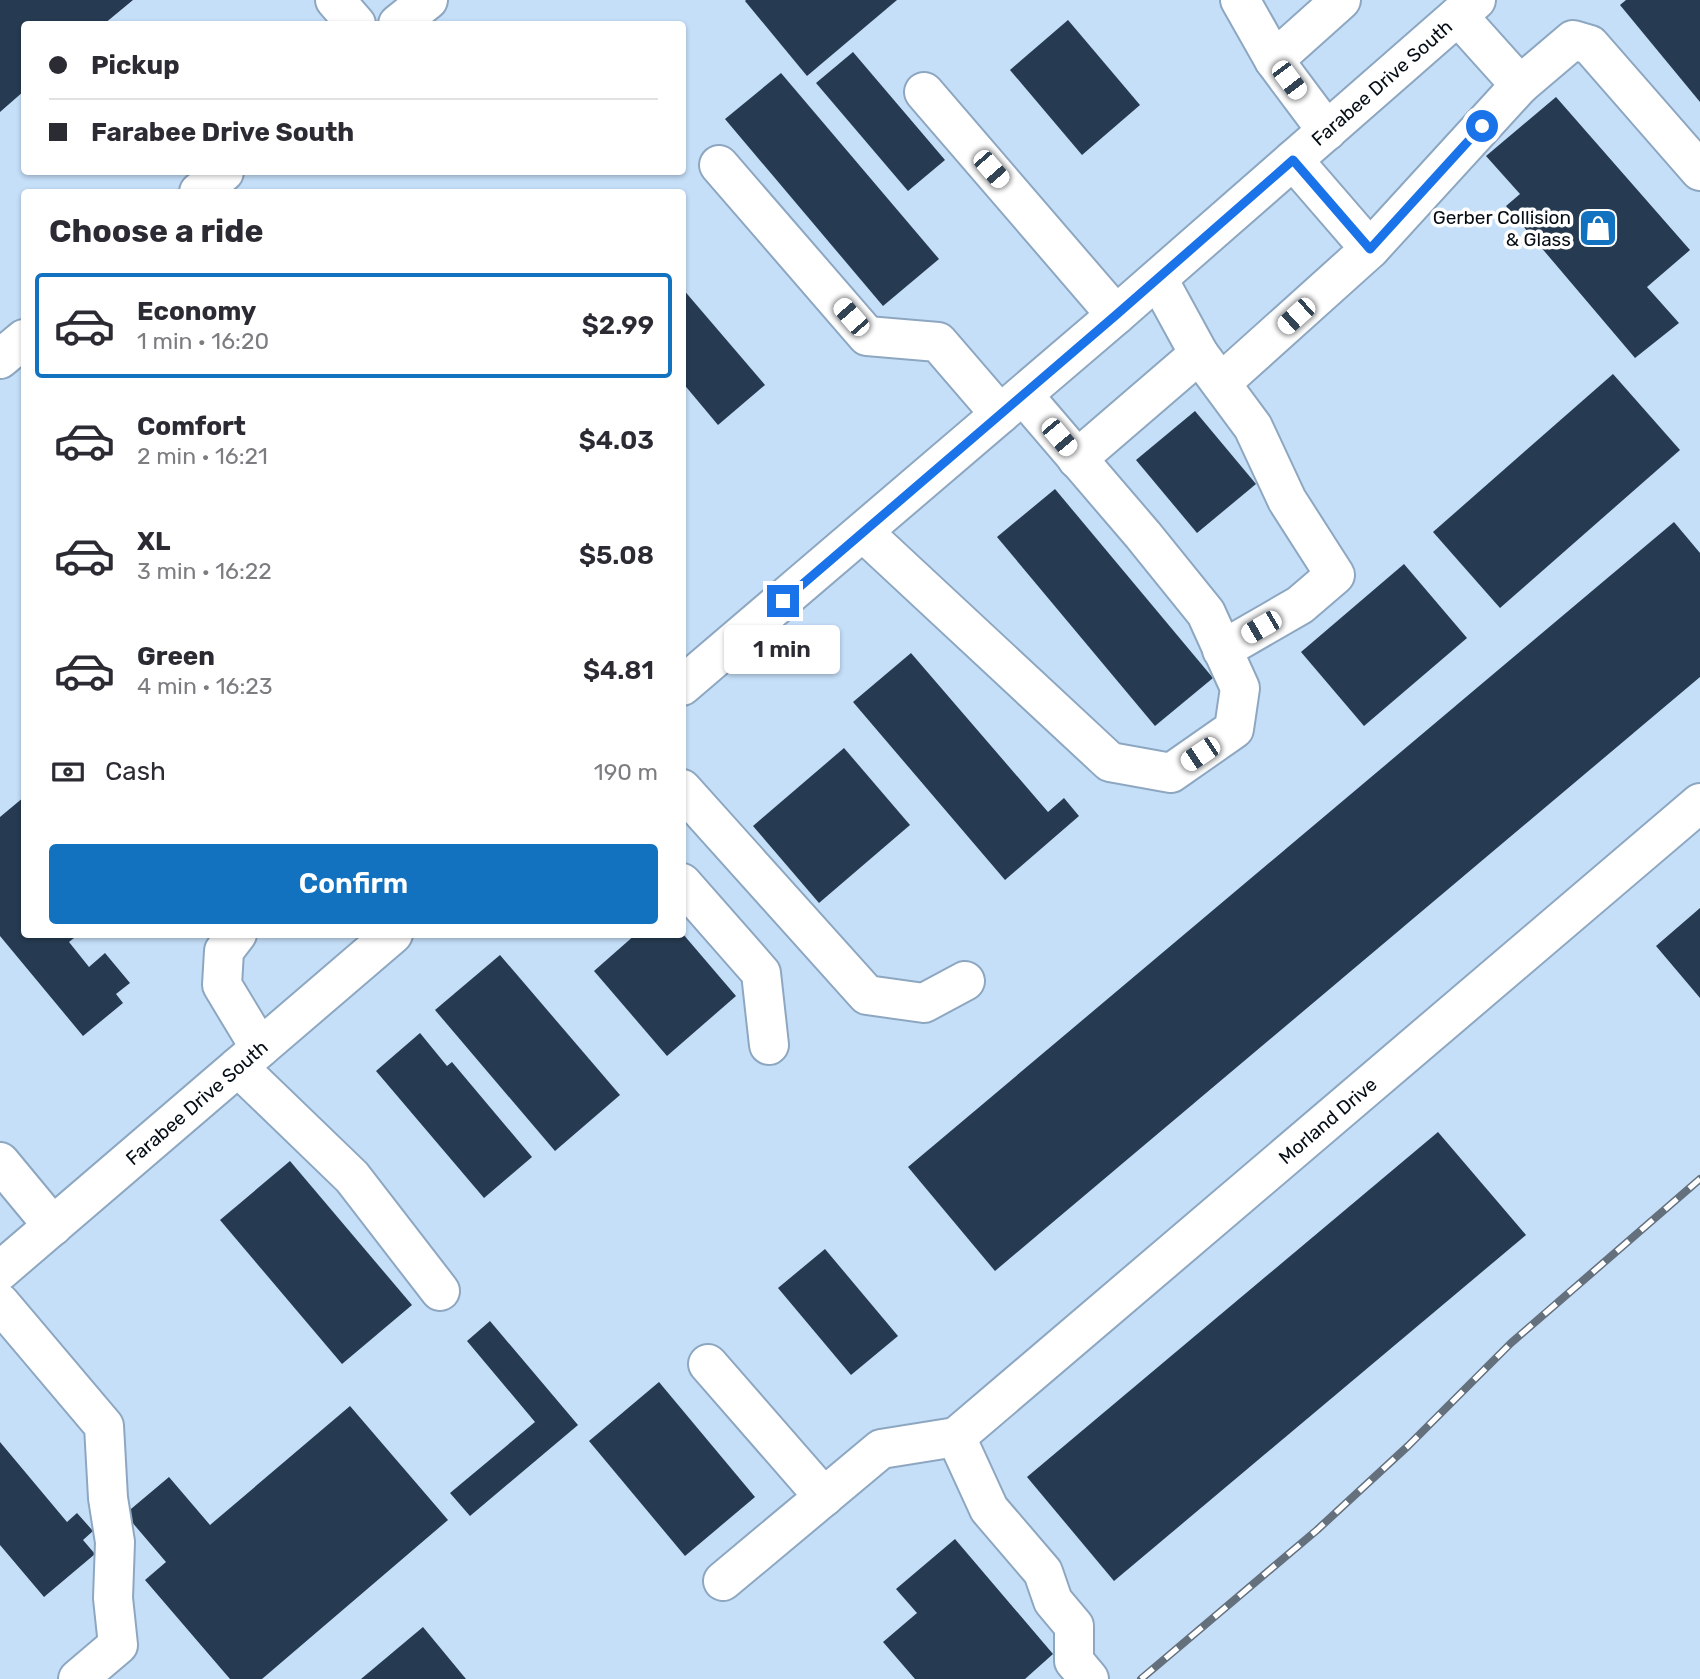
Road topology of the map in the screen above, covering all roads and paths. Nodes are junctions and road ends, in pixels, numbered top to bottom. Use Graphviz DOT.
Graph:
graph roads {
  1 [pos="335,0"];
  2 [pos="428,0"];
  3 [pos="1240,0"];
  4 [pos="1341,0"];
  5 [pos="1467,8"];
  6 [pos="353,21"];
  7 [pos="402,21"];
  8 [pos="1274,60"];
  9 [pos="1520,85"];
  10 [pos="924,92"];
  11 [pos="1327,131"];
  12 [pos="1293,160"];
  13 [pos="719,165"];
  14 [pos="1700,171"];
  15 [pos="219,175"];
  16 [pos="203,189"];
  17 [pos="1370,249"];
  18 [pos="1158,279"];
  19 [pos="1116,315"];
  20 [pos="21,342"];
  21 [pos="0,359"];
  22 [pos="1210,368"];
  23 [pos="1012,405"];
  24 [pos="1077,459"];
  25 [pos="863,532"];
  26 [pos="1222,650"];
  27 [pos="686,684"];
  28 [pos="686,793"];
  29 [pos="1700,803"];
  30 [pos="686,888"];
  31 [pos="234,938"];
  32 [pos="388,938"];
  33 [pos="965,981"];
  34 [pos="769,1045"];
  35 [pos="249,1058"];
  36 [pos="0,1162"];
  37 [pos="53,1226"];
  38 [pos="0,1271"];
  39 [pos="440,1291"];
  40 [pos="0,1303"];
  41 [pos="708,1364"];
  42 [pos="956,1437"];
  43 [pos="824,1497"];
  44 [pos="723,1581"];
  45 [pos="78,1679"];
  46 [pos="1089,1679"];
  1 -- 6 [label="street"];
  2 -- 7 [label="street"];
  3 -- 8 [label="street"];
  4 -- 8 [label="street"];
  5 -- 9 [label="street"];
  5 -- 11 [label="street, Farabee Drive South"];
  8 -- 11 [label="street"];
  9 -- 14 [label="street"];
  9 -- 17 [label="street"];
  10 -- 19 [label="street"];
  11 -- 12 [label="street, Farabee Drive South"];
  12 -- 17 [label="street"];
  12 -- 18 [label="street, Farabee Drive South"];
  13 -- 23 [label="street"];
  15 -- 16 [label="street"];
  17 -- 22 [label="street"];
  18 -- 19 [label="street, Farabee Drive South"];
  18 -- 22 [label="street"];
  19 -- 23 [label="street, Farabee Drive South"];
  20 -- 21 [label="street"];
  22 -- 24 [label="street"];
  22 -- 26 [label="street"];
  23 -- 24 [label="street"];
  23 -- 25 [label="street, Farabee Drive South"];
  24 -- 26 [label="street"];
  25 -- 26 [label="street"];
  25 -- 27 [label="street, Farabee Drive South"];
  28 -- 33 [label="street"];
  29 -- 42 [label="street, Morland Drive"];
  30 -- 34 [label="street"];
  31 -- 35 [label="street"];
  32 -- 35 [label="street, Farabee Drive South"];
  35 -- 37 [label="street, Farabee Drive South"];
  35 -- 39 [label="street"];
  36 -- 37 [label="street"];
  37 -- 38 [label="street, Farabee Drive South"];
  40 -- 45 [label="street"];
  41 -- 43 [label="street"];
  42 -- 43 [label="street"];
  42 -- 46 [label="street"];
  43 -- 44 [label="street"];
}
